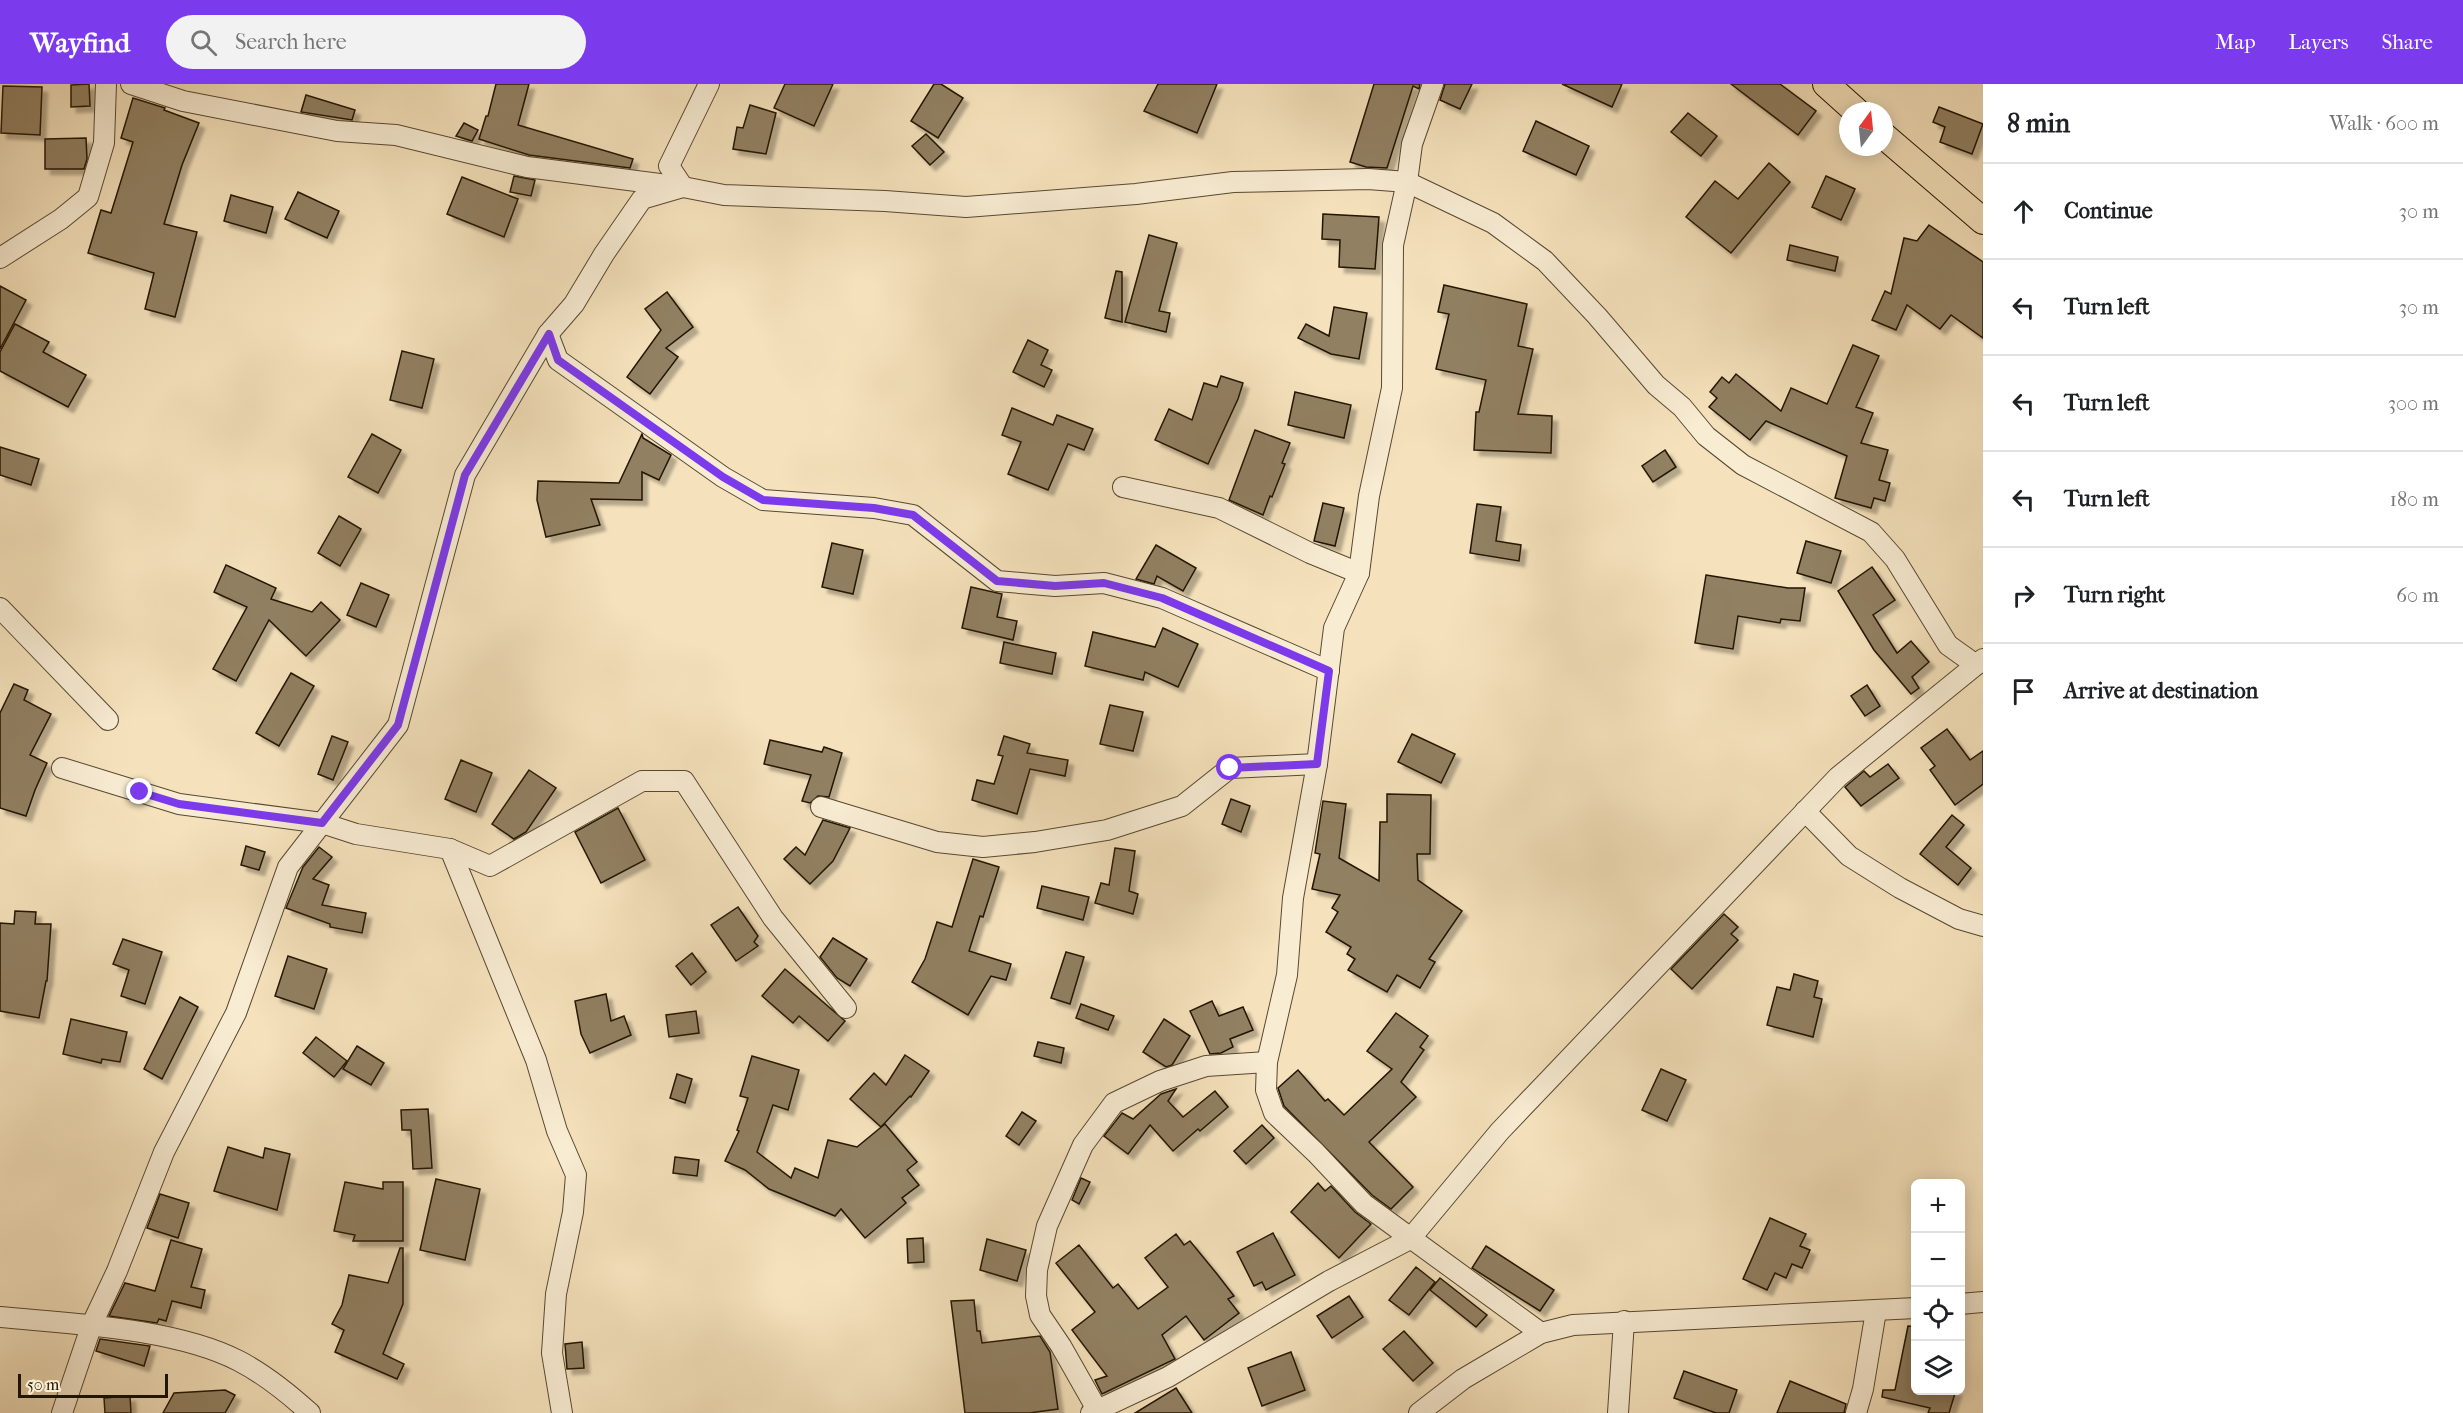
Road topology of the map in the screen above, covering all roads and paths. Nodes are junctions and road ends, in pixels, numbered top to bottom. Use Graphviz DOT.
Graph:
graph roads {
  1 [pos="106,84"];
  2 [pos="130,84"];
  3 [pos="709,84"];
  4 [pos="1433,84"];
  5 [pos="1826,84"];
  6 [pos="1846,102"];
  7 [pos="1893,144"];
  8 [pos="1407,182"];
  9 [pos="683,187"];
  10 [pos="1983,221"];
  11 [pos="0,258"];
  12 [pos="549,334"];
  13 [pos="1123,487"];
  14 [pos="1359,573"];
  15 [pos="0,608"];
  16 [pos="1980,662"];
  17 [pos="1329,671"];
  18 [pos="108,720"];
  19 [pos="1317,764"];
  20 [pos="62,768"];
  21 [pos="820,807"];
  22 [pos="1805,812"];
  23 [pos="322,823"];
  24 [pos="450,849"];
  25 [pos="1983,926"];
  26 [pos="846,1008"];
  27 [pos="1267,1062"];
  28 [pos="1410,1239"];
  29 [pos="1983,1302"];
  30 [pos="1965,1304"];
  31 [pos="1911,1308"];
  32 [pos="1876,1311"];
  33 [pos="0,1317"];
  34 [pos="1624,1321"];
  35 [pos="92,1324"];
  36 [pos="1541,1333"];
  37 [pos="1096,1412"];
  38 [pos="1857,1412"];
  39 [pos="62,1413"];
  40 [pos="310,1413"];
  41 [pos="562,1413"];
  42 [pos="1419,1413"];
  43 [pos="1618,1413"];
  1 -- 11 [label="street"];
  2 -- 9 [label="street"];
  3 -- 9 [label="street"];
  4 -- 8 [label="street"];
  5 -- 6 [label="main road"];
  7 -- 10 [label="main road"];
  8 -- 9 [label="street"];
  8 -- 14 [label="street"];
  8 -- 16 [label="street"];
  9 -- 12 [label="street"];
  12 -- 17 [label="street"];
  12 -- 23 [label="street"];
  13 -- 14 [label="street"];
  14 -- 17 [label="street"];
  15 -- 18 [label="street"];
  16 -- 22 [label="street"];
  17 -- 19 [label="street"];
  19 -- 21 [label="street"];
  19 -- 27 [label="street"];
  20 -- 23 [label="street"];
  22 -- 25 [label="street"];
  22 -- 28 [label="street"];
  23 -- 24 [label="street"];
  23 -- 35 [label="street"];
  24 -- 26 [label="street"];
  24 -- 41 [label="street"];
  27 -- 28 [label="street"];
  27 -- 37 [label="street"];
  28 -- 36 [label="street"];
  28 -- 37 [label="street"];
  29 -- 30 [label="street"];
  31 -- 32 [label="street"];
  32 -- 34 [label="street"];
  32 -- 38 [label="street"];
  33 -- 35 [label="street"];
  34 -- 36 [label="street"];
  34 -- 43 [label="street"];
  35 -- 39 [label="street"];
  35 -- 40 [label="street"];
  36 -- 42 [label="street"];
}
